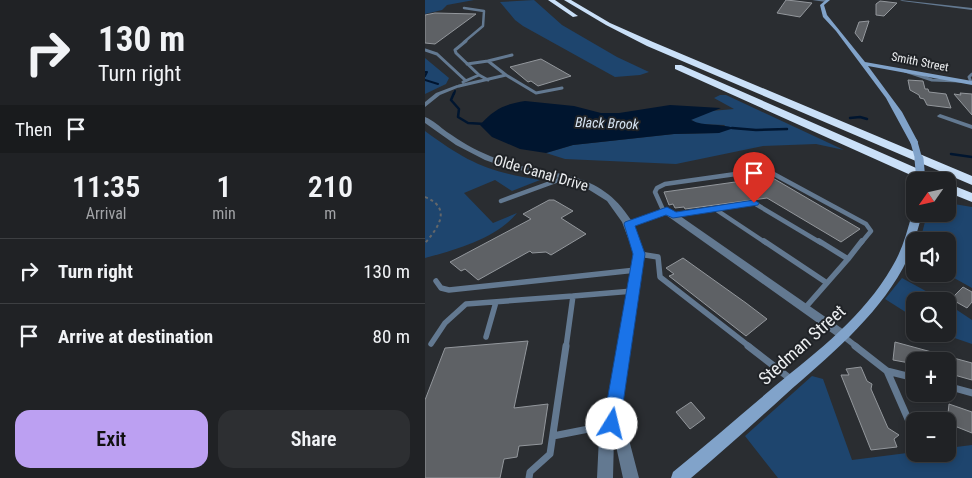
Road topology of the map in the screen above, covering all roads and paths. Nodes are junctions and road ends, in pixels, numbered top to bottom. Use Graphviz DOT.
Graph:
graph roads {
  1 [pos="551,0"];
  2 [pos="567,0"];
  3 [pos="646,0"];
  4 [pos="655,0"];
  5 [pos="814,0"];
  6 [pos="902,0"];
  7 [pos="827,1"];
  8 [pos="464,8"];
  9 [pos="972,9"];
  10 [pos="580,19"];
  11 [pos="425,50"];
  12 [pos="512,55"];
  13 [pos="651,55"];
  14 [pos="487,61"];
  15 [pos="863,62"];
  16 [pos="467,64"];
  17 [pos="972,74"];
  18 [pos="479,75"];
  19 [pos="505,75"];
  20 [pos="465,80"];
  21 [pos="488,80"];
  22 [pos="971,83"];
  23 [pos="459,86"];
  24 [pos="562,88"];
  25 [pos="425,104"];
  26 [pos="940,116"];
  27 [pos="425,119"];
  28 [pos="972,127"];
  29 [pos="914,172"];
  30 [pos="921,172"];
  31 [pos="565,178"];
  32 [pos="972,181"];
  33 [pos="956,191"];
  34 [pos="425,197"];
  35 [pos="972,198"];
  36 [pos="501,201"];
  37 [pos="715,209"];
  38 [pos="669,214"];
  39 [pos="915,222"];
  40 [pos="629,224"];
  41 [pos="425,243"];
  42 [pos="639,254"];
  43 [pos="848,259"];
  44 [pos="636,270"];
  45 [pos="436,281"];
  46 [pos="827,283"];
  47 [pos="633,291"];
  48 [pos="573,296"];
  49 [pos="496,302"];
  50 [pos="805,308"];
  51 [pos="843,335"];
  52 [pos="486,337"];
  53 [pos="431,344"];
  54 [pos="887,371"];
  55 [pos="906,376"];
  56 [pos="792,381"];
  57 [pos="956,389"];
  58 [pos="972,393"];
  59 [pos="906,414"];
  60 [pos="612,424"];
  61 [pos="553,436"];
  62 [pos="529,478"];
  63 [pos="605,478"];
  64 [pos="631,478"];
  65 [pos="679,478"];
  1 -- 10 [label="highway"];
  2 -- 32 [label="highway"];
  3 -- 4 [label="street"];
  5 -- 7 [label="street"];
  6 -- 9 [label="street"];
  7 -- 15 [label="main road"];
  8 -- 16 [label="lane"];
  11 -- 20 [label="lane"];
  12 -- 14 [label="lane"];
  13 -- 29 [label="highway"];
  14 -- 16 [label="lane"];
  14 -- 19 [label="lane"];
  15 -- 22 [label="main road, Smith Street"];
  15 -- 30 [label="main road, bridge"];
  16 -- 18 [label="lane"];
  17 -- 22 [label="lane"];
  18 -- 20 [label="lane"];
  18 -- 21 [label="lane"];
  19 -- 21 [label="lane"];
  19 -- 24 [label="lane"];
  20 -- 23 [label="lane"];
  21 -- 23 [label="lane"];
  23 -- 25 [label="street"];
  26 -- 28 [label="street"];
  27 -- 31 [label="street, Olde Canal Drive"];
  31 -- 36 [label="lane"];
  31 -- 40 [label="street, Olde Canal Drive"];
  33 -- 35 [label="highway"];
  34 -- 41 [label="path"];
  37 -- 38 [label="lane"];
  37 -- 43 [label="lane"];
  37 -- 46 [label="lane"];
  38 -- 40 [label="street"];
  38 -- 43 [label="lane"];
  38 -- 50 [label="street"];
  39 -- 51 [label="main road, Stedman Street"];
  40 -- 42 [label="street, Olde Canal Drive"];
  42 -- 44 [label="street, Olde Canal Drive"];
  42 -- 56 [label="lane"];
  43 -- 46 [label="lane"];
  44 -- 45 [label="lane"];
  44 -- 47 [label="street, Olde Canal Drive"];
  46 -- 50 [label="lane"];
  47 -- 48 [label="lane"];
  47 -- 60 [label="street, Olde Canal Drive"];
  48 -- 49 [label="lane"];
  48 -- 61 [label="lane"];
  49 -- 52 [label="lane"];
  49 -- 53 [label="lane"];
  50 -- 51 [label="street"];
  51 -- 54 [label="lane"];
  51 -- 56 [label="main road, Stedman Street"];
  54 -- 55 [label="lane"];
  54 -- 59 [label="lane"];
  56 -- 65 [label="main road, Stedman Street"];
  57 -- 58 [label="lane"];
  60 -- 61 [label="lane"];
  60 -- 63 [label="street, Olde Canal Drive"];
  60 -- 64 [label="street"];
  61 -- 62 [label="lane"];
}
